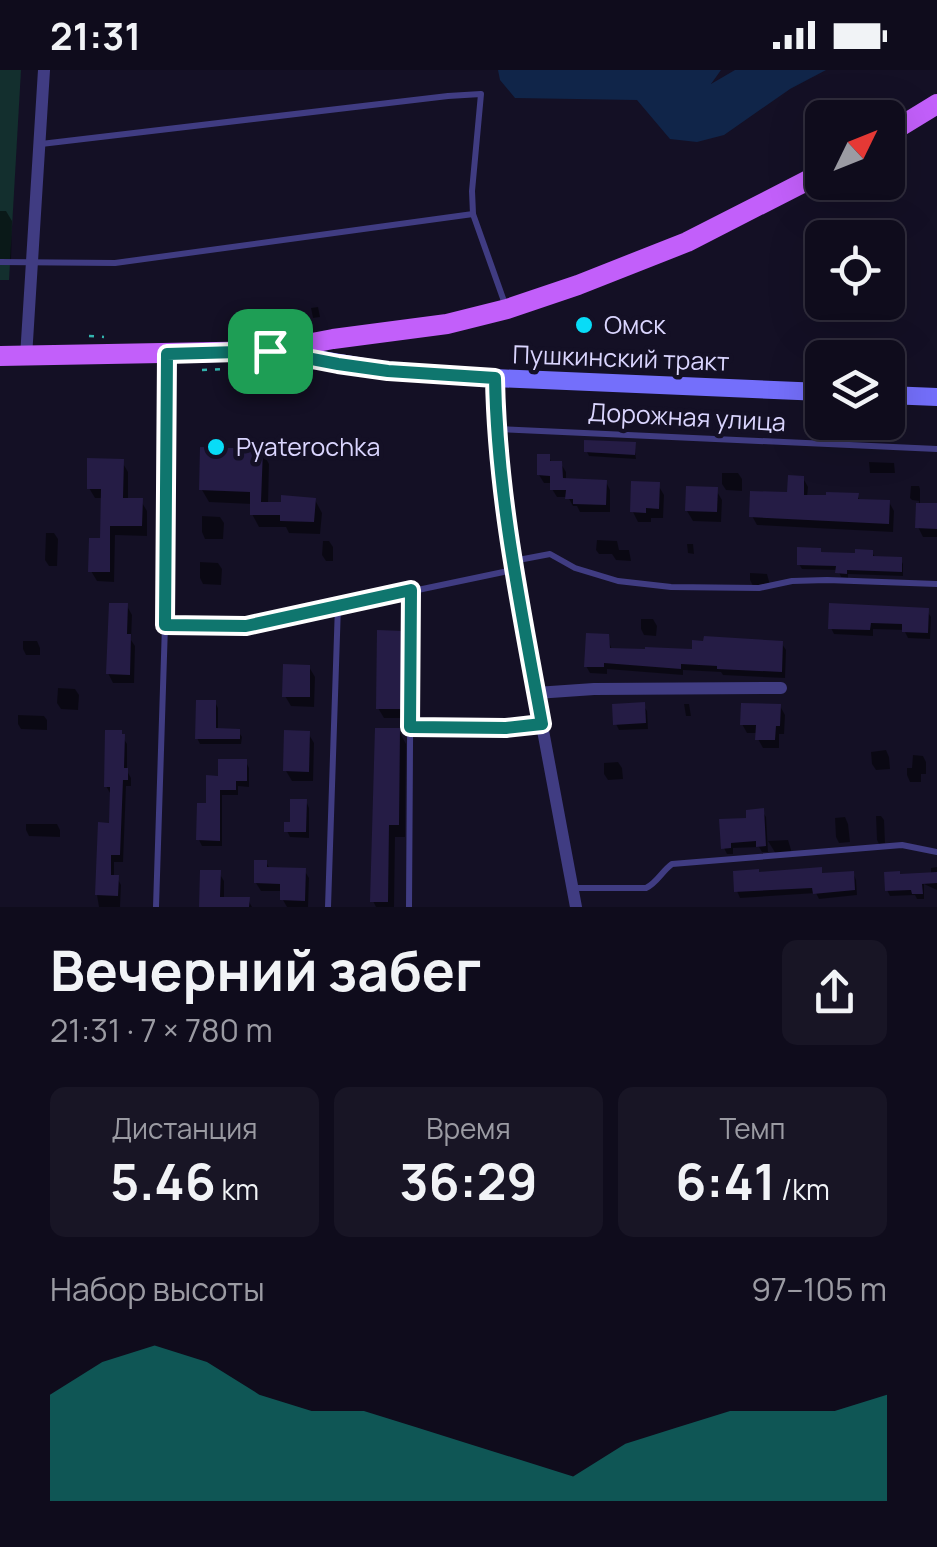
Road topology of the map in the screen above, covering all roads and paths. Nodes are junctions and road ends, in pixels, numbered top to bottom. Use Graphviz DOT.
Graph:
graph roads {
  1 [pos="44,70"];
  2 [pos="937,104"];
  3 [pos="905,124"];
  4 [pos="40,144"];
  5 [pos="805,182"];
  6 [pos="473,214"];
  7 [pos="0,262"];
  8 [pos="31,264"];
  9 [pos="507,310"];
  10 [pos="270,351"];
  11 [pos="167,354"];
  12 [pos="0,356"];
  13 [pos="26,357"];
  14 [pos="495,378"];
  15 [pos="805,391"];
  16 [pos="905,396"];
  17 [pos="937,397"];
  18 [pos="496,429"];
  19 [pos="937,448"];
  20 [pos="512,565"];
  21 [pos="937,584"];
  22 [pos="411,590"];
  23 [pos="338,605"];
  24 [pos="165,625"];
  25 [pos="781,688"];
  26 [pos="536,693"];
  27 [pos="542,724"];
  28 [pos="410,727"];
  29 [pos="937,852"];
  30 [pos="572,888"];
  31 [pos="156,907"];
  32 [pos="328,907"];
  33 [pos="410,907"];
  34 [pos="576,907"];
  1 -- 4 [label="street"];
  2 -- 3 [label="main road"];
  4 -- 6 [label="lane"];
  4 -- 8 [label="street"];
  5 -- 9 [label="main road"];
  6 -- 8 [label="lane"];
  6 -- 9 [label="lane"];
  7 -- 8 [label="lane"];
  8 -- 13 [label="street"];
  9 -- 10 [label="main road"];
  10 -- 11 [label="main road, Пушкинский тракт"];
  10 -- 14 [label="main road, Пушкинский тракт"];
  11 -- 13 [label="main road, Пушкинский тракт"];
  11 -- 24 [label="lane"];
  12 -- 13 [label="main road, Пушкинский тракт"];
  14 -- 15 [label="main road, Пушкинский тракт"];
  14 -- 18 [label="street"];
  16 -- 17 [label="main road"];
  18 -- 19 [label="lane, Дорожная улица"];
  18 -- 20 [label="street"];
  20 -- 21 [label="lane"];
  20 -- 22 [label="lane"];
  20 -- 26 [label="street"];
  22 -- 23 [label="lane"];
  22 -- 28 [label="lane"];
  23 -- 24 [label="lane"];
  23 -- 32 [label="lane"];
  24 -- 31 [label="lane"];
  25 -- 26 [label="street"];
  26 -- 27 [label="street"];
  27 -- 28 [label="lane"];
  27 -- 30 [label="street"];
  28 -- 33 [label="lane"];
  29 -- 30 [label="lane"];
  30 -- 34 [label="street"];
}
